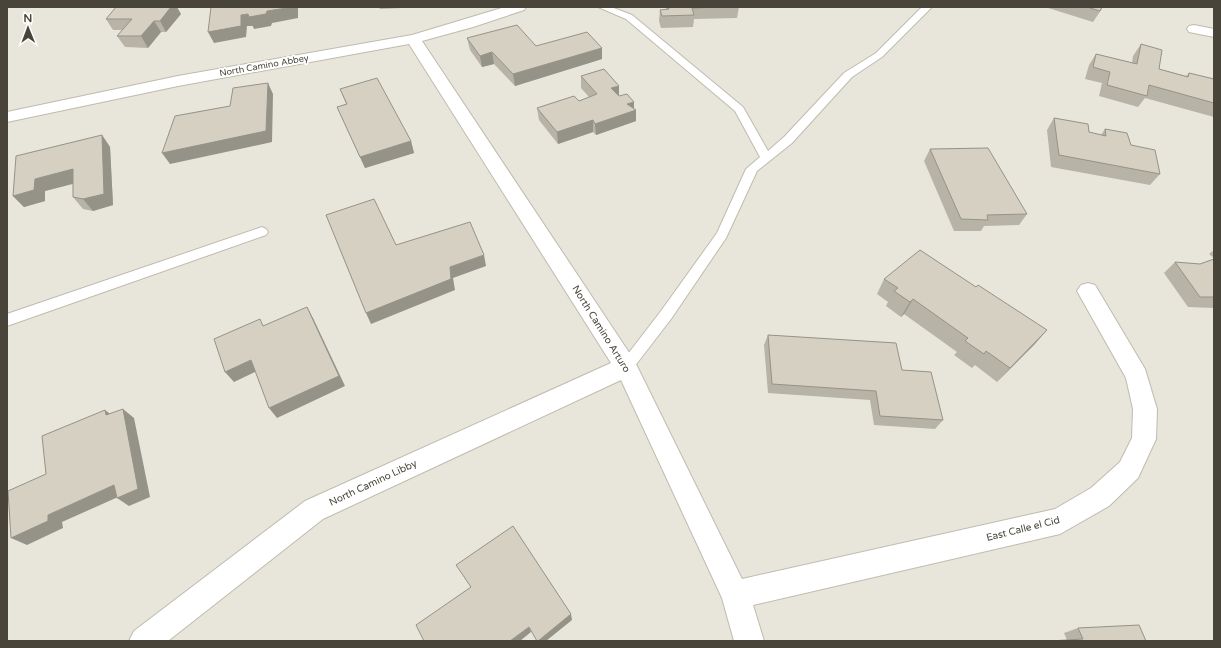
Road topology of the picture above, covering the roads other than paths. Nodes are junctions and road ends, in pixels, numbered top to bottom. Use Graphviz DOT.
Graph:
graph roads {
  1 [pos="519,7"];
  2 [pos="604,7"];
  3 [pos="927,7"];
  4 [pos="1194,29"];
  5 [pos="1214,33"];
  6 [pos="413,39"];
  7 [pos="7,117"];
  8 [pos="766,158"];
  9 [pos="262,232"];
  10 [pos="1088,291"];
  11 [pos="7,320"];
  12 [pos="626,367"];
  13 [pos="736,594"];
  14 [pos="144,641"];
  15 [pos="749,641"];
  1 -- 6 [label="street, North Camino Abbey"];
  2 -- 8 [label="lane"];
  3 -- 8 [label="lane"];
  4 -- 5 [label="street"];
  6 -- 7 [label="street, North Camino Abbey"];
  6 -- 12 [label="street, North Camino Arturo"];
  8 -- 12 [label="lane"];
  9 -- 11 [label="lane"];
  10 -- 13 [label="street, East Calle el Cid"];
  12 -- 13 [label="street, North Camino Arturo"];
  12 -- 14 [label="street, North Camino Libby"];
  13 -- 15 [label="street, North Camino Arturo"];
}
